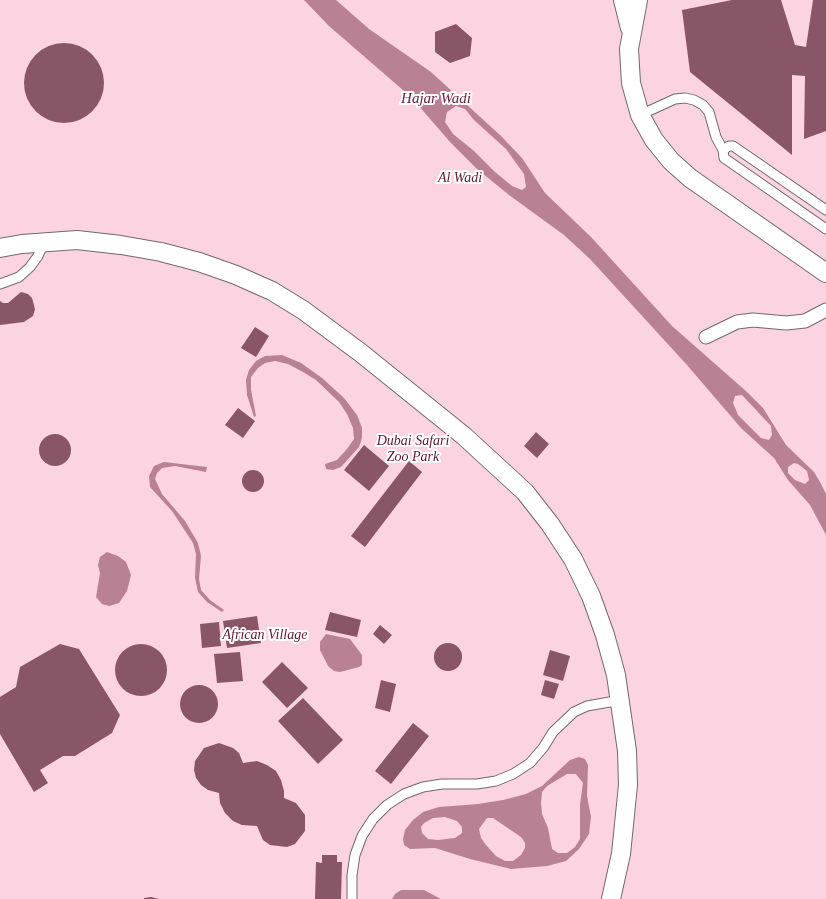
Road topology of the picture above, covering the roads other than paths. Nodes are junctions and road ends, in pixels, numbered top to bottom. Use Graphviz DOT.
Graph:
graph roads {
  1 [pos="623,0"];
  2 [pos="638,0"];
  3 [pos="631,32"];
  4 [pos="640,115"];
  5 [pos="723,150"];
  6 [pos="826,210"];
  7 [pos="826,229"];
  8 [pos="44,242"];
  9 [pos="0,248"];
  10 [pos="826,273"];
  11 [pos="0,284"];
  12 [pos="826,310"];
  13 [pos="706,337"];
  14 [pos="621,700"];
  15 [pos="352,899"];
  16 [pos="610,899"];
  1 -- 3 [label="street"];
  2 -- 3 [label="street"];
  3 -- 4 [label="street"];
  4 -- 5 [label="lane"];
  4 -- 10 [label="street"];
  5 -- 6 [label="lane"];
  5 -- 7 [label="lane"];
  8 -- 9 [label="street"];
  8 -- 11 [label="lane"];
  8 -- 14 [label="street"];
  12 -- 13 [label="street"];
  14 -- 15 [label="lane"];
  14 -- 16 [label="street"];
}
